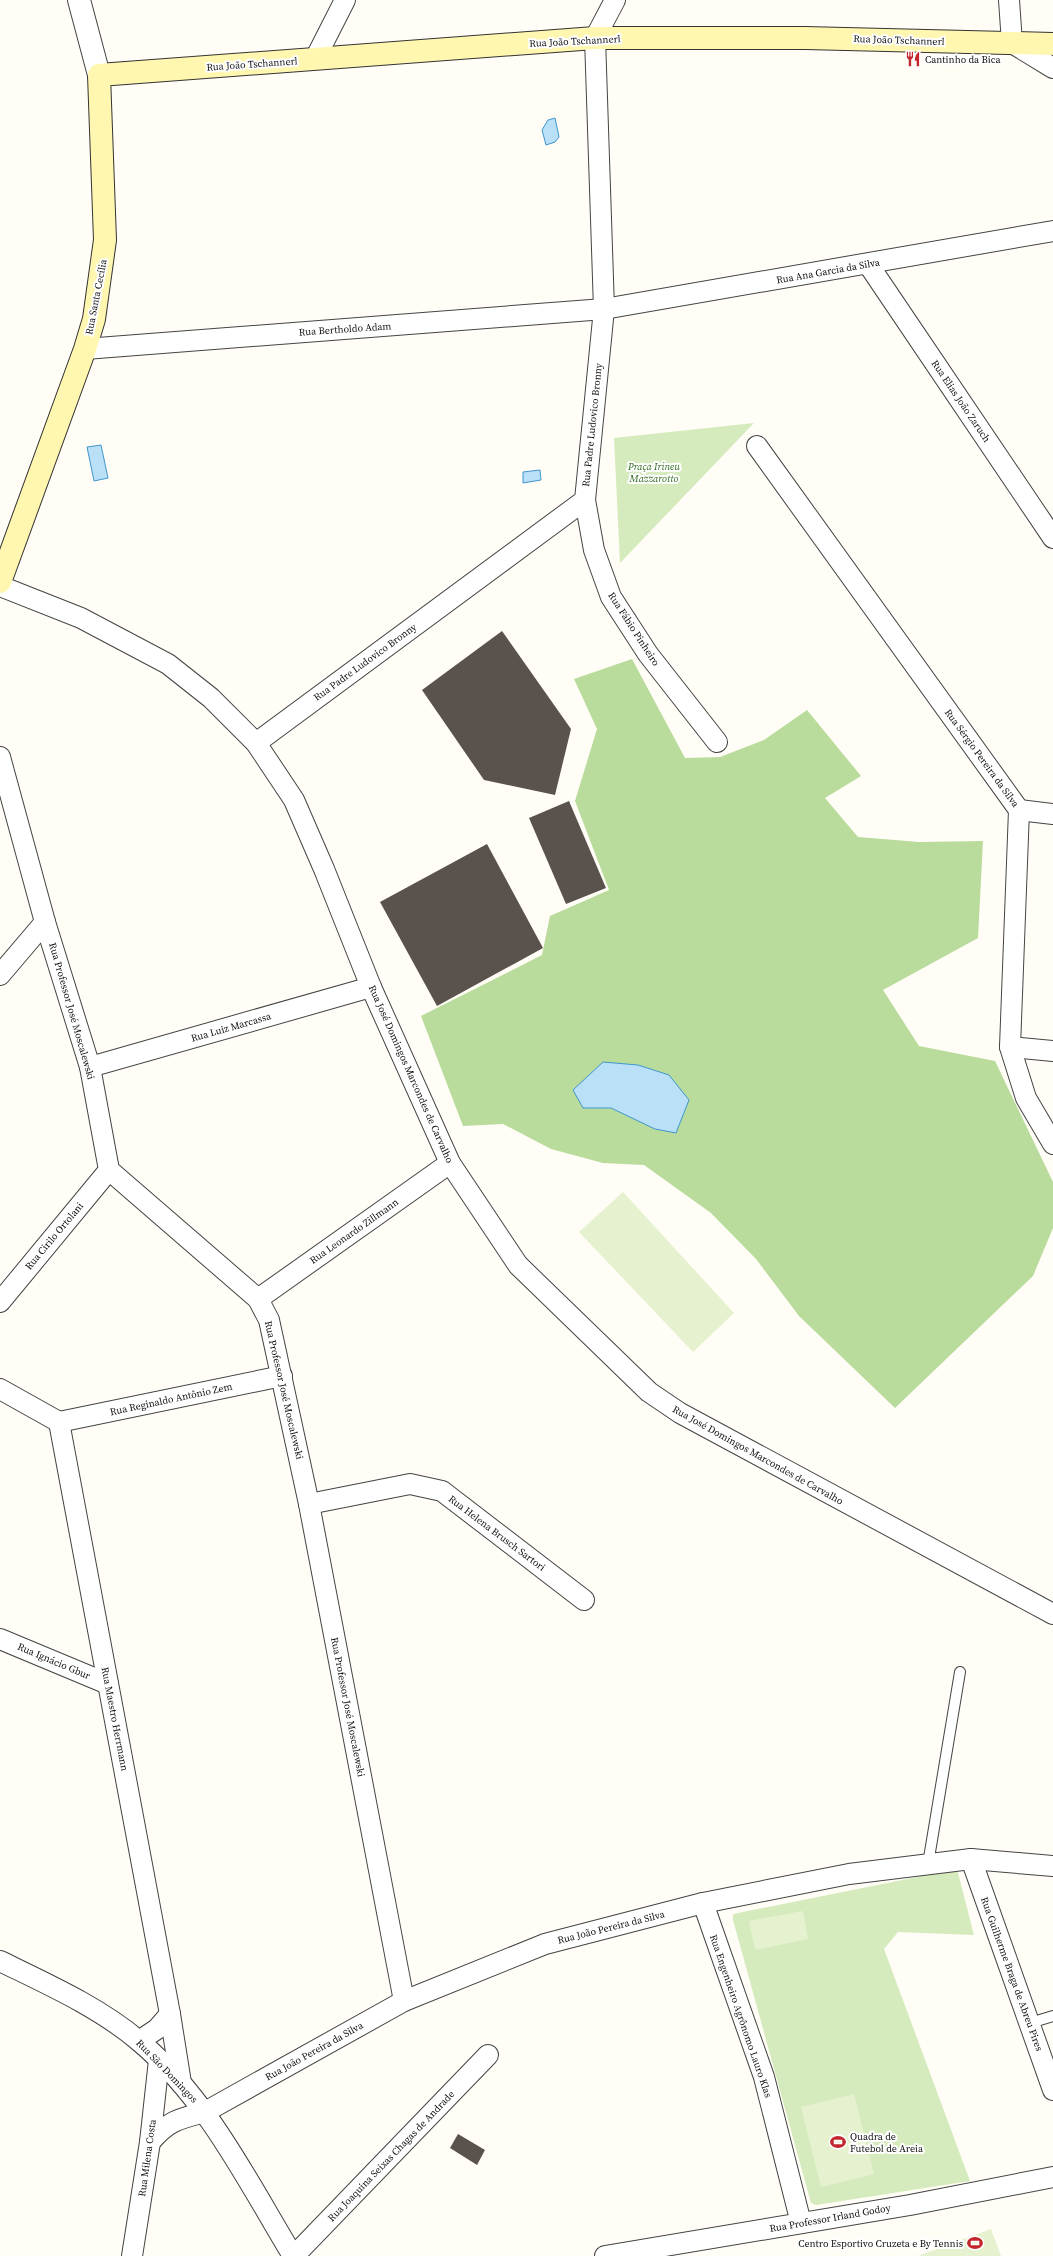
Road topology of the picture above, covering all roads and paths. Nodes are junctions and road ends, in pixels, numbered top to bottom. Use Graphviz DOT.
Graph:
graph roads {
  1 [pos="79,0"];
  2 [pos="345,0"];
  3 [pos="615,0"];
  4 [pos="1009,0"];
  5 [pos="595,38"];
  6 [pos="1012,43"];
  7 [pos="1053,44"];
  8 [pos="315,59"];
  9 [pos="1053,68"];
  10 [pos="99,75"];
  11 [pos="1053,231"];
  12 [pos="868,264"];
  13 [pos="604,309"];
  14 [pos="85,349"];
  15 [pos="757,446"];
  16 [pos="585,500"];
  17 [pos="1053,538"];
  18 [pos="0,582"];
  19 [pos="0,586"];
  20 [pos="717,742"];
  21 [pos="256,743"];
  22 [pos="0,757"];
  23 [pos="1019,810"];
  24 [pos="1053,814"];
  25 [pos="45,922"];
  26 [pos="0,975"];
  27 [pos="371,987"];
  28 [pos="1010,1047"];
  29 [pos="1053,1051"];
  30 [pos="90,1067"];
  31 [pos="1053,1144"];
  32 [pos="450,1163"];
  33 [pos="109,1170"];
  34 [pos="258,1299"];
  35 [pos="0,1302"];
  36 [pos="282,1376"];
  37 [pos="0,1389"];
  38 [pos="59,1422"];
  39 [pos="309,1504"];
  40 [pos="584,1600"];
  41 [pos="1053,1614"];
  42 [pos="0,1639"];
  43 [pos="960,1672"];
  44 [pos="108,1684"];
  45 [pos="971,1859"];
  46 [pos="928,1864"];
  47 [pos="1053,1866"];
  48 [pos="703,1903"];
  49 [pos="0,1961"];
  50 [pos="404,2001"];
  51 [pos="170,2014"];
  52 [pos="1053,2016"];
  53 [pos="1030,2023"];
  54 [pos="139,2041"];
  55 [pos="488,2055"];
  56 [pos="159,2060"];
  57 [pos="181,2083"];
  58 [pos="1053,2090"];
  59 [pos="205,2112"];
  60 [pos="150,2142"];
  61 [pos="1053,2177"];
  62 [pos="801,2223"];
  63 [pos="132,2256"];
  64 [pos="294,2256"];
  65 [pos="605,2256"];
  1 -- 10 [label="street, Rua Santa Cecília"];
  2 -- 8 [label="street"];
  3 -- 5 [label="street"];
  4 -- 6 [label="street"];
  5 -- 6 [label="main road, Rua João Tschannerl"];
  5 -- 8 [label="main road, Rua João Tschannerl"];
  5 -- 13 [label="street, Rua Padre Ludovico Bronny"];
  6 -- 7 [label="main road, Rua João Tschannerl"];
  6 -- 9 [label="street"];
  8 -- 10 [label="main road, Rua João Tschannerl"];
  10 -- 14 [label="main road, Rua Santa Cecília"];
  11 -- 12 [label="street, Rua Ana Garcia da Silva"];
  12 -- 13 [label="street, Rua Ana Garcia da Silva"];
  12 -- 17 [label="street, Rua Elias João Zaruch"];
  13 -- 14 [label="street, Rua Bertholdo Adam"];
  13 -- 16 [label="street, Rua Padre Ludovico Bronny"];
  14 -- 18 [label="main road, Rua Santa Cecília"];
  15 -- 23 [label="street, Rua Sérgio Pereira da Silva"];
  16 -- 20 [label="street, Rua Fábio Pinheiro"];
  16 -- 21 [label="street, Rua Padre Ludovico Bronny"];
  19 -- 21 [label="street, Rua José Domingos Marcondes de Carvalho"];
  21 -- 27 [label="street, Rua José Domingos Marcondes de Carvalho"];
  22 -- 25 [label="street, Rua Professor José Moscalewski"];
  23 -- 24 [label="street"];
  23 -- 28 [label="street, Rua Sérgio Pereira da Silva"];
  25 -- 26 [label="street"];
  25 -- 30 [label="street, Rua Professor José Moscalewski"];
  27 -- 30 [label="street, Rua Luiz Marcassa"];
  27 -- 32 [label="street, Rua José Domingos Marcondes de Carvalho"];
  28 -- 29 [label="street"];
  28 -- 31 [label="street, Rua Sérgio Pereira da Silva"];
  30 -- 33 [label="street, Rua Professor José Moscalewski"];
  32 -- 34 [label="street, Rua Leonardo Zillmann"];
  32 -- 41 [label="street, Rua José Domingos Marcondes de Carvalho"];
  33 -- 34 [label="street, Rua Professor José Moscalewski"];
  33 -- 35 [label="street, Rua Cirilo Ortolani"];
  34 -- 36 [label="street, Rua Professor José Moscalewski"];
  36 -- 38 [label="street, Rua Reginaldo Antônio Zem"];
  36 -- 39 [label="street, Rua Professor José Moscalewski"];
  37 -- 38 [label="street"];
  38 -- 44 [label="street, Rua Maestro Herrmann"];
  39 -- 40 [label="street, Rua Helena Brusch Sartori"];
  39 -- 50 [label="street, Rua Professor José Moscalewski"];
  42 -- 44 [label="street, Rua Ignácio Gbur"];
  43 -- 46 [label="lane"];
  44 -- 51 [label="street, Rua Maestro Herrmann"];
  45 -- 46 [label="street, Rua João Pereira da Silva"];
  45 -- 47 [label="street, Rua João Pereira da Silva"];
  45 -- 53 [label="street, Rua Guilherme Braga de Abreu Pires"];
  46 -- 48 [label="street, Rua João Pereira da Silva"];
  48 -- 50 [label="street, Rua João Pereira da Silva"];
  48 -- 62 [label="street, Rua Engenheiro Agrônomo Lauro Klas"];
  49 -- 54 [label="street, Rua São Domingos"];
  50 -- 59 [label="street, Rua João Pereira da Silva"];
  51 -- 54 [label="street"];
  51 -- 57 [label="street, Rua Maestro Herrmann"];
  52 -- 53 [label="lane"];
  53 -- 58 [label="street, Rua Guilherme Braga de Abreu Pires"];
  54 -- 56 [label="street, Rua São Domingos"];
  55 -- 64 [label="street, Rua Joaquina Seixas Chagas de Andrade"];
  56 -- 57 [label="street, Rua São Domingos"];
  56 -- 60 [label="street, Rua Milena Costa"];
  57 -- 59 [label="street, Rua São Domingos"];
  59 -- 60 [label="street, Rua João Pereira da Silva"];
  59 -- 64 [label="street, Rua São Domingos"];
  60 -- 63 [label="street, Rua Milena Costa"];
  61 -- 62 [label="street, Rua Professor Irland Godoy"];
  62 -- 65 [label="street, Rua Professor Irland Godoy"];
}
